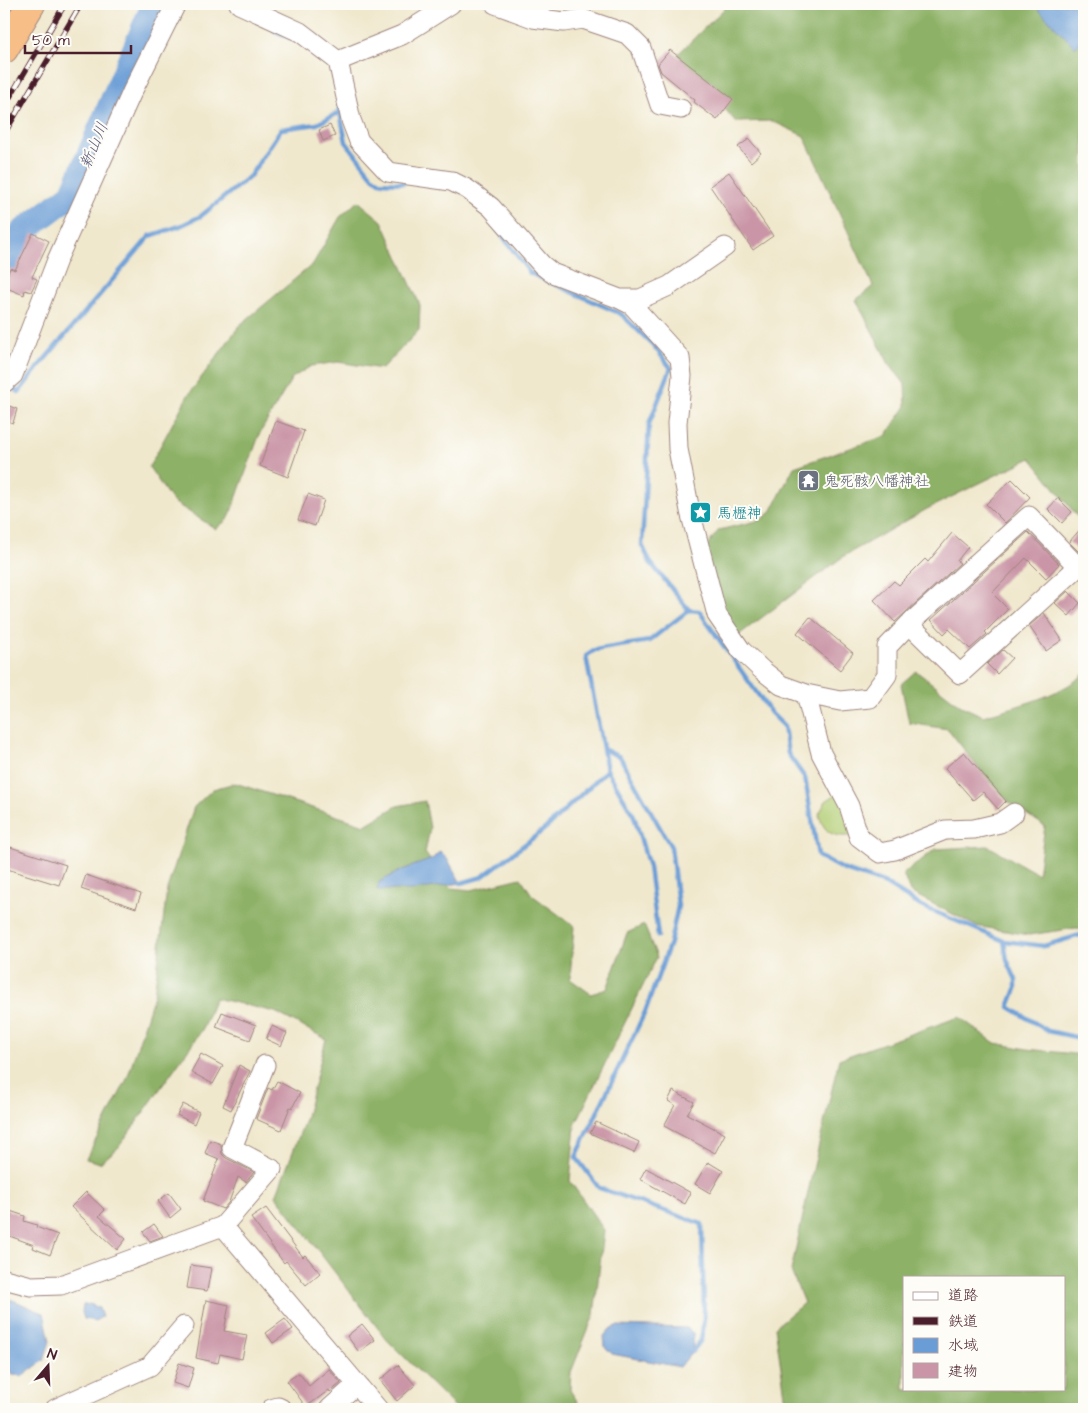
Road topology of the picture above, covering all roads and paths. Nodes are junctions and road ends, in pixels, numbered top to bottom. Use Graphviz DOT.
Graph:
graph roads {
  1 [pos="31,4"];
  2 [pos="176,4"];
  3 [pos="239,4"];
  4 [pos="450,4"];
  5 [pos="495,4"];
  6 [pos="531,9"];
  7 [pos="4,49"];
  8 [pos="338,61"];
  9 [pos="681,109"];
  10 [pos="725,247"];
  11 [pos="620,299"];
  12 [pos="4,384"];
  13 [pos="909,624"];
  14 [pos="806,694"];
  15 [pos="1014,813"];
  16 [pos="265,1065"];
  17 [pos="224,1226"];
  18 [pos="4,1279"];
  19 [pos="184,1326"];
  20 [pos="356,1385"];
  21 [pos="56,1409"];
  22 [pos="271,1409"];
  23 [pos="282,1409"];
  24 [pos="329,1409"];
  25 [pos="378,1409"];
  1 -- 7 [label="highway"];
  2 -- 12 [label="street"];
  3 -- 8 [label="street"];
  4 -- 8 [label="street"];
  5 -- 6 [label="street"];
  6 -- 9 [label="street"];
  8 -- 11 [label="street"];
  10 -- 11 [label="street"];
  11 -- 14 [label="street"];
  13 -- 13 [label="street"];
  13 -- 14 [label="street"];
  14 -- 15 [label="street"];
  16 -- 17 [label="street"];
  17 -- 18 [label="street"];
  17 -- 20 [label="street"];
  19 -- 21 [label="street"];
  20 -- 24 [label="street"];
  20 -- 25 [label="street"];
  22 -- 23 [label="street"];
}
